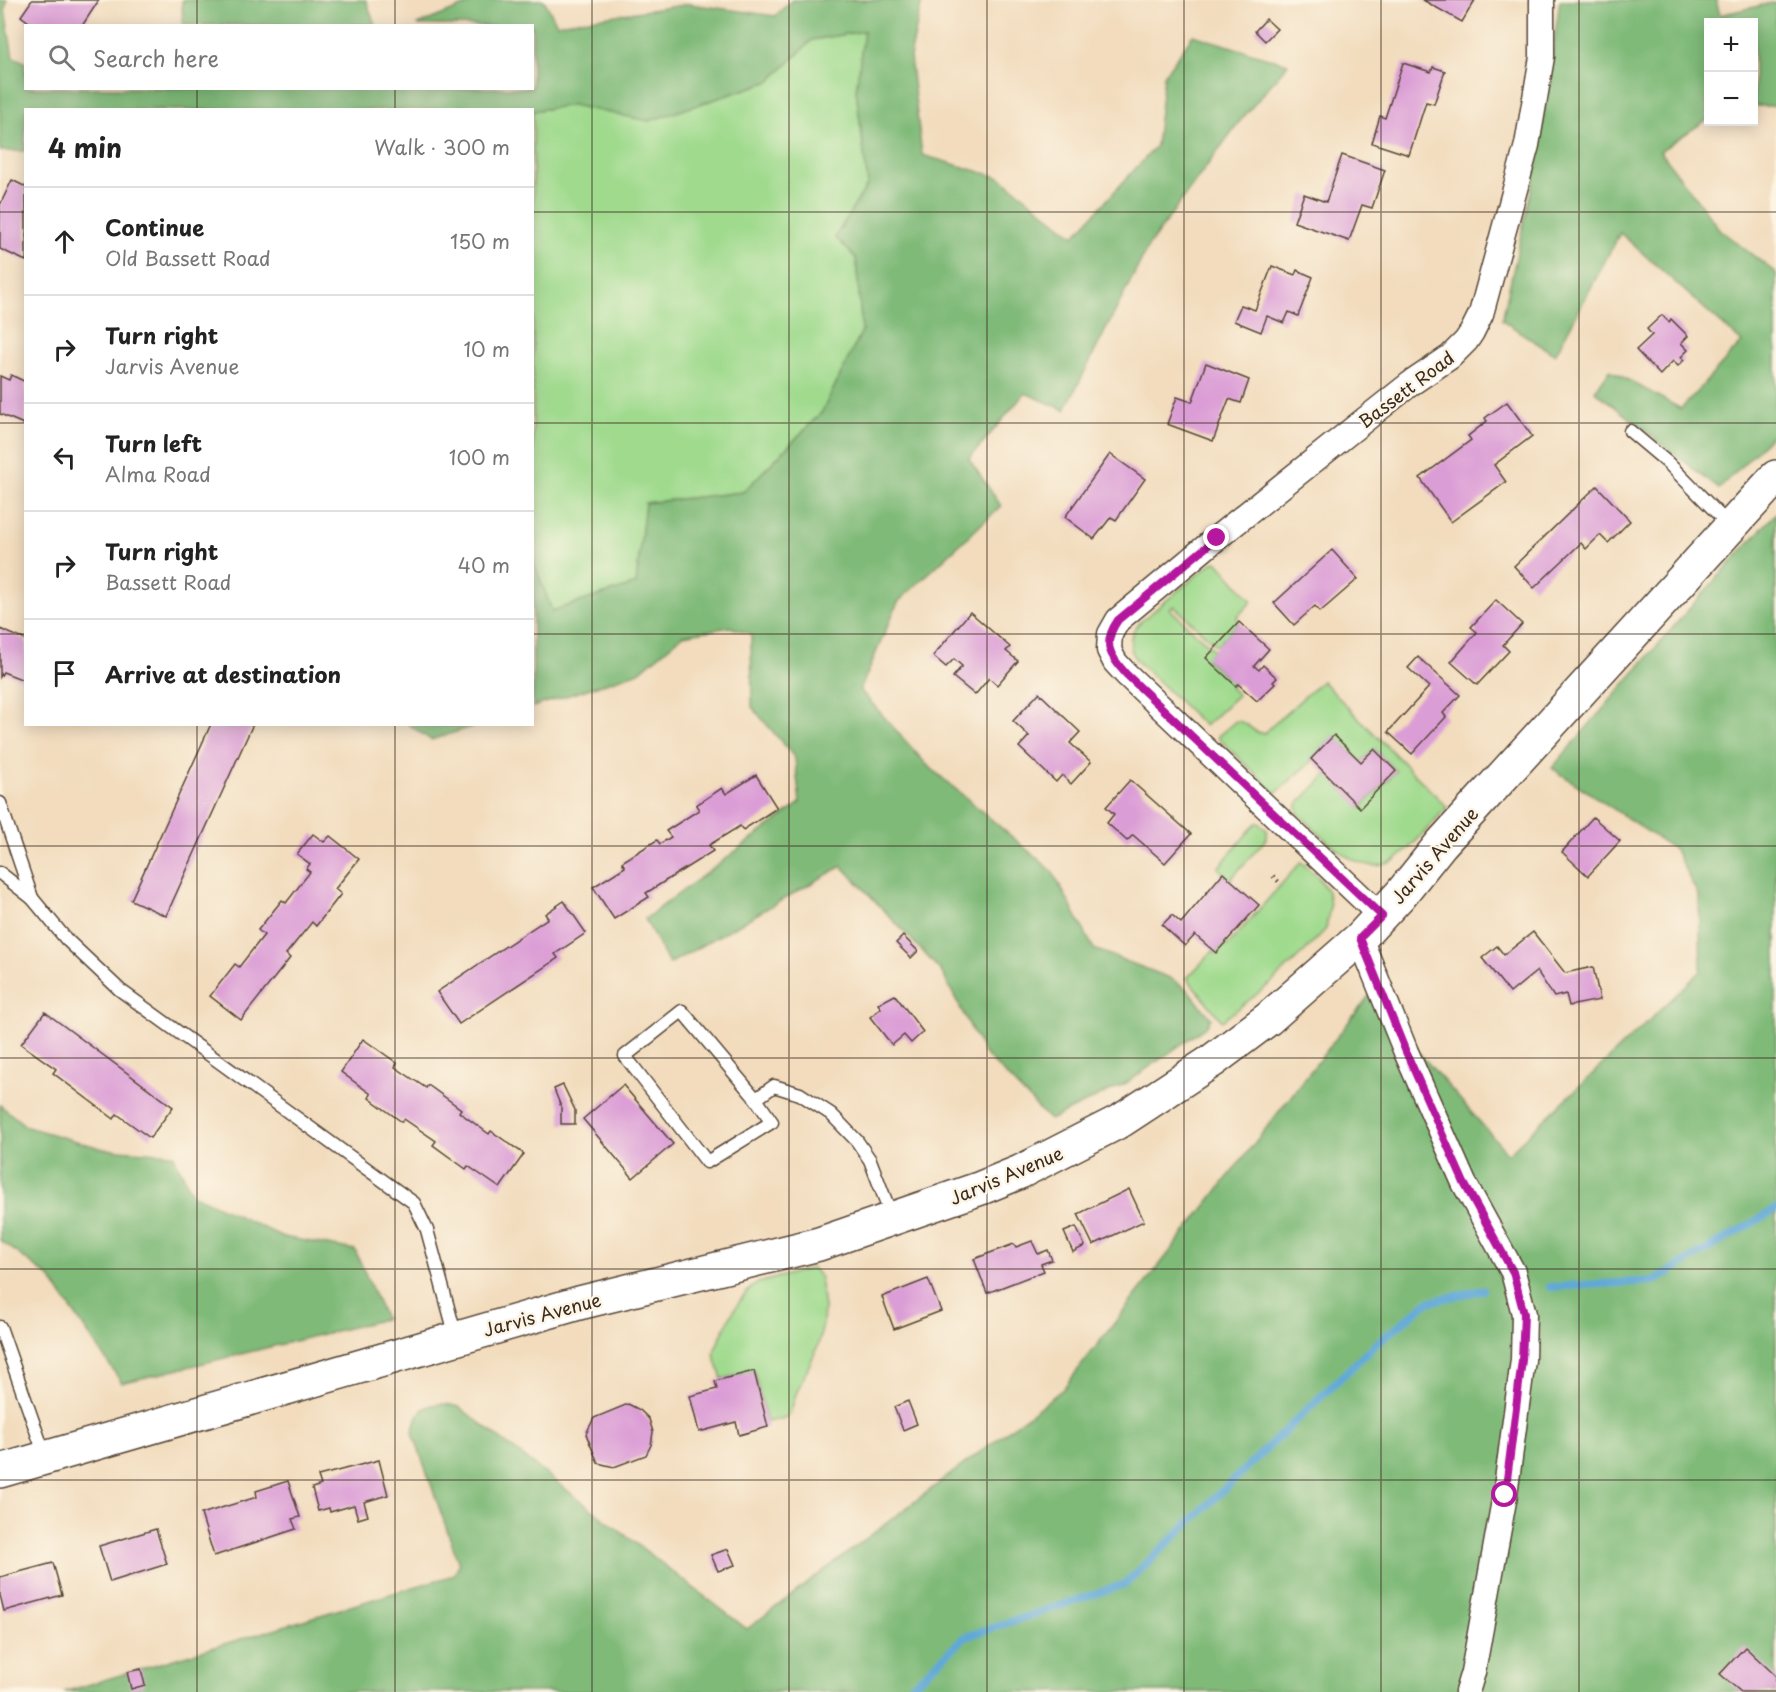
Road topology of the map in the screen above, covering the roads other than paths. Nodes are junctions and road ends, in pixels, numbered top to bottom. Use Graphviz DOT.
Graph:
graph roads {
  1 [pos="1542,0"];
  2 [pos="1630,431"];
  3 [pos="1776,477"];
  4 [pos="1731,526"];
  5 [pos="0,803"];
  6 [pos="0,873"];
  7 [pos="32,898"];
  8 [pos="1371,927"];
  9 [pos="756,1099"];
  10 [pos="892,1219"];
  11 [pos="0,1327"];
  12 [pos="457,1338"];
  13 [pos="45,1457"];
  14 [pos="0,1471"];
  15 [pos="1467,1692"];
  1 -- 8 [label="street, Bassett Road"];
  2 -- 4 [label="lane"];
  3 -- 4 [label="street, Jarvis Avenue"];
  4 -- 8 [label="street, Jarvis Avenue"];
  5 -- 7 [label="lane"];
  6 -- 7 [label="lane"];
  7 -- 12 [label="lane"];
  8 -- 10 [label="street, Jarvis Avenue"];
  8 -- 15 [label="street"];
  9 -- 9 [label="lane"];
  9 -- 10 [label="lane"];
  10 -- 12 [label="street, Jarvis Avenue"];
  11 -- 13 [label="lane"];
  12 -- 13 [label="street, Jarvis Avenue"];
  13 -- 14 [label="street, Jarvis Avenue"];
}
